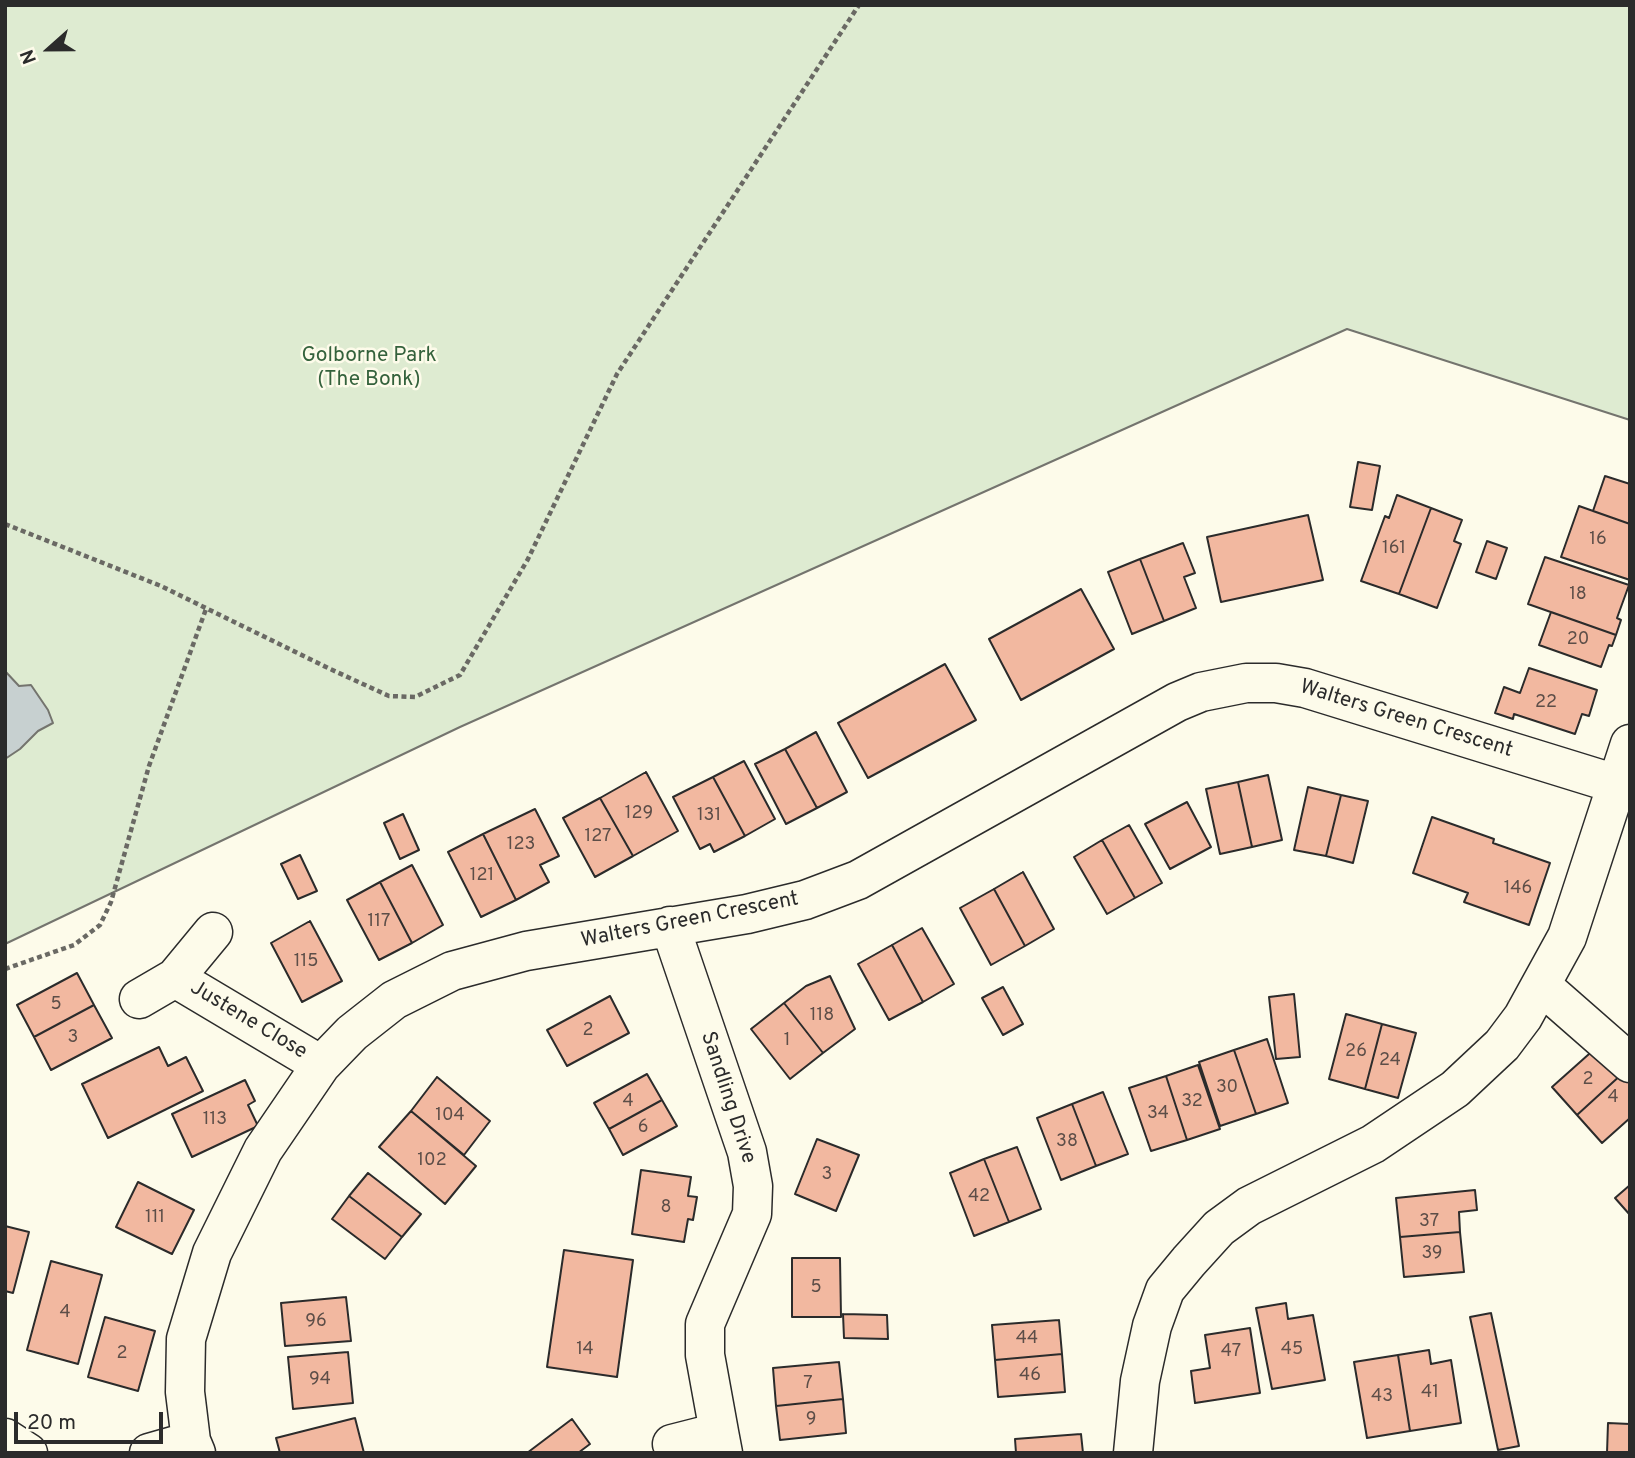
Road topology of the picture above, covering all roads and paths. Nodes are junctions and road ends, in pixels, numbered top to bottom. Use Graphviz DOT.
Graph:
graph roads {
  1 [pos="859,5"];
  2 [pos="5,524"];
  3 [pos="206,609"];
  4 [pos="1630,744"];
  5 [pos="1616,784"];
  6 [pos="670,926"];
  7 [pos="213,932"];
  8 [pos="5,969"];
  9 [pos="175,978"];
  10 [pos="1542,986"];
  11 [pos="139,999"];
  12 [pos="1630,1063"];
  13 [pos="321,1065"];
  14 [pos="5,1438"];
  15 [pos="721,1442"];
  16 [pos="672,1444"];
  17 [pos="193,1447"];
  18 [pos="28,1453"];
  19 [pos="149,1453"];
  20 [pos="1133,1453"];
  1 -- 3 [label="path"];
  2 -- 3 [label="path"];
  3 -- 8 [label="path"];
  4 -- 5 [label="street"];
  5 -- 6 [label="street, Walters Green Crescent"];
  5 -- 10 [label="street"];
  6 -- 13 [label="street, Walters Green Crescent"];
  6 -- 15 [label="street, Sandling Drive"];
  7 -- 9 [label="street, Justene Close"];
  9 -- 11 [label="street, Justene Close"];
  9 -- 13 [label="street, Justene Close"];
  10 -- 12 [label="street"];
  10 -- 20 [label="street"];
  13 -- 17 [label="street, Walters Green Crescent"];
  14 -- 18 [label="street"];
  15 -- 16 [label="street, Sandling Drive"];
  17 -- 19 [label="street"];
}
